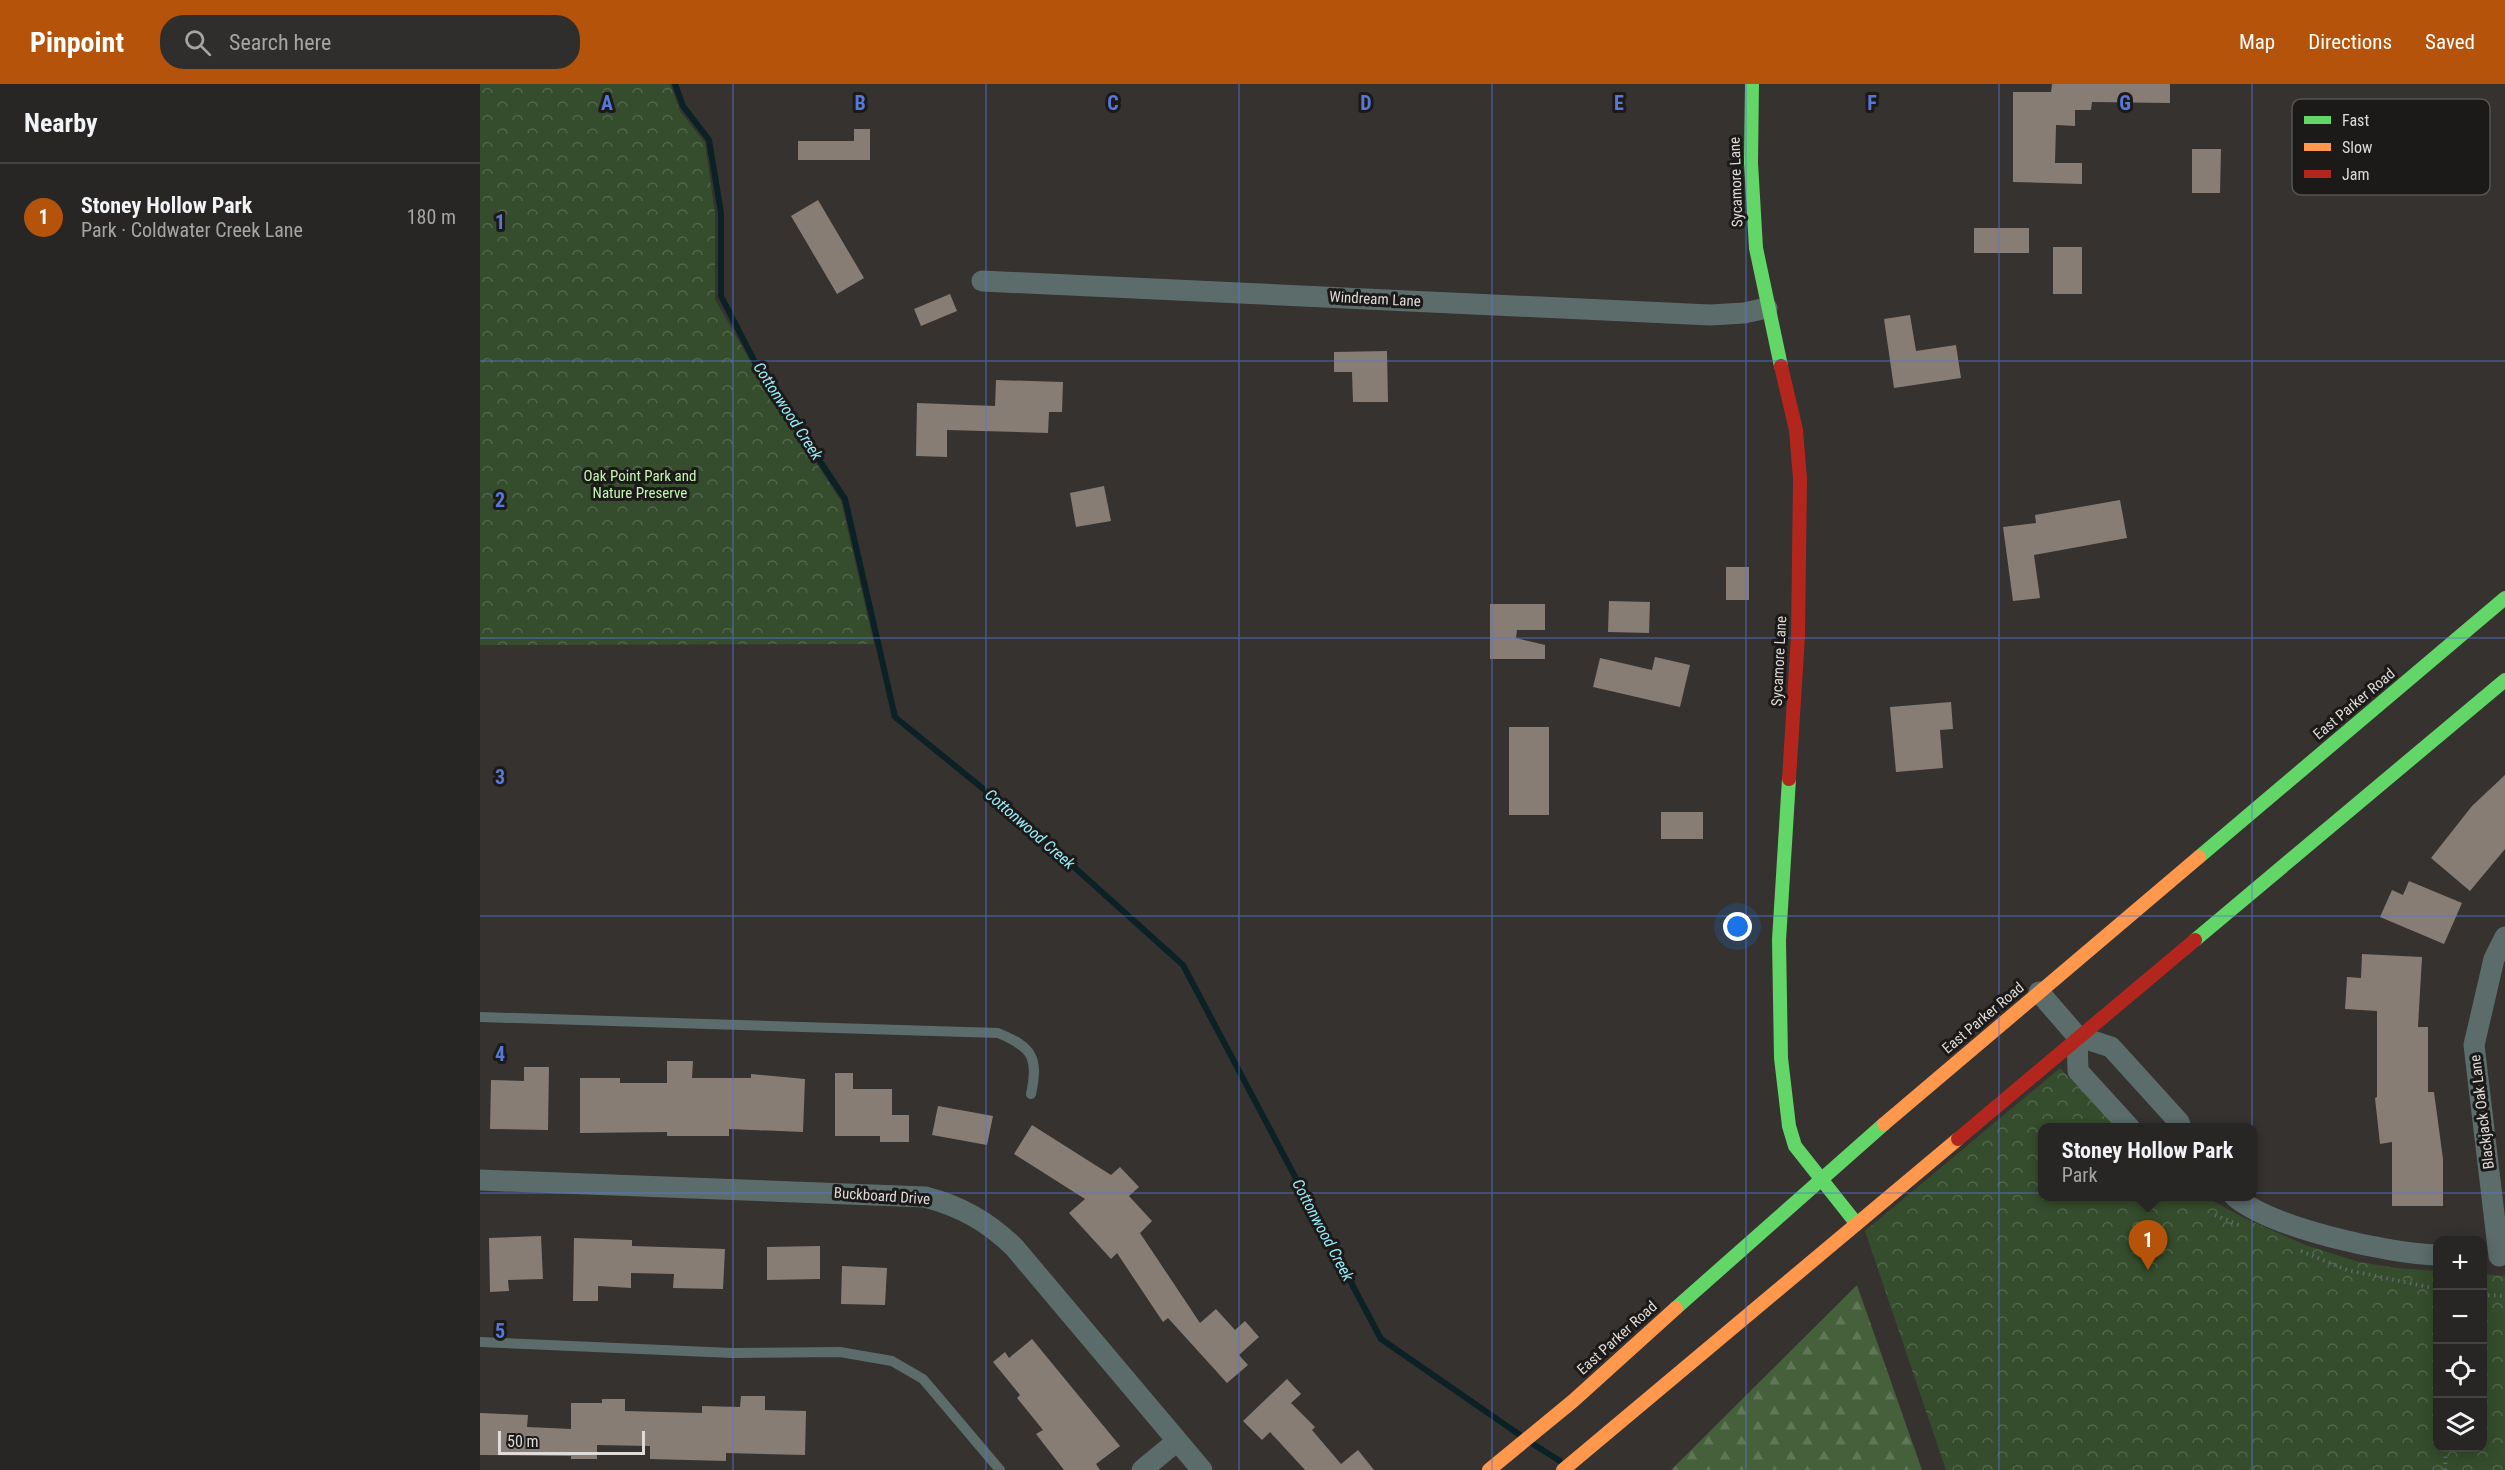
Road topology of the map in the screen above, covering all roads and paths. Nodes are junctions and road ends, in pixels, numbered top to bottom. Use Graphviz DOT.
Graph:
graph roads {
  1 [pos="1752,84"];
  2 [pos="982,282"];
  3 [pos="1767,308"];
  4 [pos="2505,598"];
  5 [pos="2505,680"];
  6 [pos="2505,937"];
  7 [pos="2039,992"];
  8 [pos="480,1017"];
  9 [pos="2078,1036"];
  10 [pos="1031,1094"];
  11 [pos="2125,1123"];
  12 [pos="2179,1123"];
  13 [pos="1819,1179"];
  14 [pos="480,1180"];
  15 [pos="2239,1201"];
  16 [pos="1856,1222"];
  17 [pos="2433,1255"];
  18 [pos="2496,1256"];
  19 [pos="2487,1295"];
  20 [pos="2505,1296"];
  21 [pos="480,1342"];
  22 [pos="1177,1441"];
  23 [pos="2446,1452"];
  24 [pos="1000,1470"];
  25 [pos="1142,1470"];
  26 [pos="1202,1470"];
  27 [pos="1489,1470"];
  28 [pos="1563,1470"];
  29 [pos="2445,1470"];
  1 -- 3 [label="main road, Sycamore Lane"];
  2 -- 3 [label="street, Windream Lane"];
  3 -- 13 [label="main road, Sycamore Lane"];
  4 -- 7 [label="main road, East Parker Road"];
  5 -- 9 [label="main road"];
  6 -- 18 [label="street, Blackjack Oak Lane"];
  7 -- 9 [label="street"];
  7 -- 13 [label="main road, East Parker Road"];
  8 -- 10 [label="lane"];
  9 -- 11 [label="street"];
  9 -- 12 [label="street"];
  9 -- 16 [label="main road"];
  13 -- 16 [label="main road, Sycamore Lane"];
  13 -- 27 [label="main road, East Parker Road"];
  14 -- 22 [label="street, Buckboard Drive"];
  15 -- 17 [label="street"];
  16 -- 28 [label="main road"];
  19 -- 20 [label="path"];
  21 -- 24 [label="lane"];
  22 -- 25 [label="street"];
  22 -- 26 [label="street, Buckboard Drive"];
  23 -- 29 [label="path"];
}
